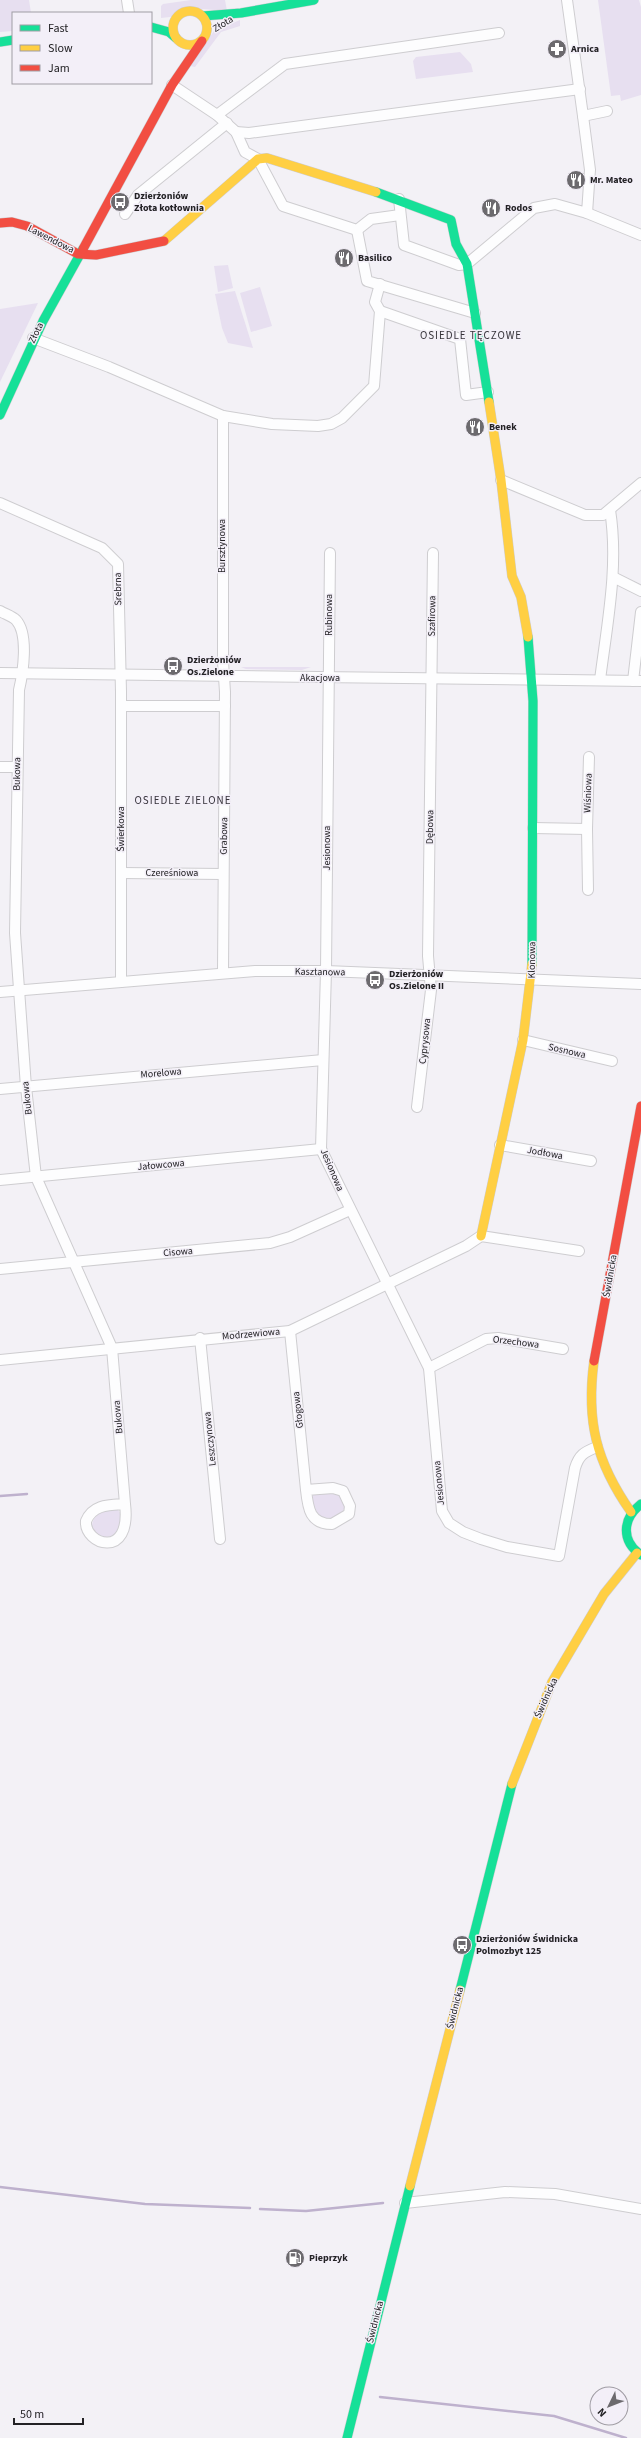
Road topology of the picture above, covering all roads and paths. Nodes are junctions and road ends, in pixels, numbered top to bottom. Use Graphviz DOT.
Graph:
graph roads {
  1 [pos="127,0"];
  2 [pos="314,0"];
  3 [pos="567,0"];
  4 [pos="129,12"];
  5 [pos="241,13"];
  6 [pos="178,16"];
  7 [pos="203,16"];
  8 [pos="152,22"];
  9 [pos="152,27"];
  10 [pos="499,33"];
  11 [pos="203,39"];
  12 [pos="12,40"];
  13 [pos="178,40"];
  14 [pos="0,42"];
  15 [pos="172,84"];
  16 [pos="580,89"];
  17 [pos="607,111"];
  18 [pos="217,115"];
  19 [pos="582,116"];
  20 [pos="227,123"];
  21 [pos="236,132"];
  22 [pos="258,159"];
  23 [pos="399,198"];
  24 [pos="587,213"];
  25 [pos="125,214"];
  26 [pos="400,215"];
  27 [pos="0,223"];
  28 [pos="357,230"];
  29 [pos="641,235"];
  30 [pos="78,254"];
  31 [pos="467,264"];
  32 [pos="380,284"];
  33 [pos="380,311"];
  34 [pos="475,313"];
  35 [pos="33,338"];
  36 [pos="488,392"];
  37 [pos="0,415"];
  38 [pos="223,416"];
  39 [pos="501,480"];
  40 [pos="641,483"];
  41 [pos="0,503"];
  42 [pos="610,510"];
  43 [pos="330,553"];
  44 [pos="433,553"];
  45 [pos="613,577"];
  46 [pos="641,591"];
  47 [pos="0,611"];
  48 [pos="641,612"];
  49 [pos="0,673"];
  50 [pos="22,675"];
  51 [pos="121,676"];
  52 [pos="224,676"];
  53 [pos="329,678"];
  54 [pos="432,679"];
  55 [pos="533,679"];
  56 [pos="600,680"];
  57 [pos="637,681"];
  58 [pos="122,706"];
  59 [pos="225,706"];
  60 [pos="589,757"];
  61 [pos="0,766"];
  62 [pos="16,767"];
  63 [pos="533,828"];
  64 [pos="587,829"];
  65 [pos="121,873"];
  66 [pos="223,874"];
  67 [pos="588,890"];
  68 [pos="326,971"];
  69 [pos="223,972"];
  70 [pos="430,975"];
  71 [pos="532,978"];
  72 [pos="121,982"];
  73 [pos="641,984"];
  74 [pos="18,990"];
  75 [pos="0,992"];
  76 [pos="522,1040"];
  77 [pos="323,1060"];
  78 [pos="612,1061"];
  79 [pos="26,1087"];
  80 [pos="0,1089"];
  81 [pos="641,1106"];
  82 [pos="417,1107"];
  83 [pos="500,1145"];
  84 [pos="321,1149"];
  85 [pos="591,1161"];
  86 [pos="36,1176"];
  87 [pos="0,1180"];
  88 [pos="350,1210"];
  89 [pos="481,1236"];
  90 [pos="579,1251"];
  91 [pos="73,1262"];
  92 [pos="0,1269"];
  93 [pos="386,1284"];
  94 [pos="290,1331"];
  95 [pos="200,1338"];
  96 [pos="112,1348"];
  97 [pos="563,1349"];
  98 [pos="0,1360"];
  99 [pos="428,1368"];
  100 [pos="597,1447"];
  101 [pos="605,1465"];
  102 [pos="306,1490"];
  103 [pos="125,1504"];
  104 [pos="640,1505"];
  105 [pos="631,1512"];
  106 [pos="220,1539"];
  107 [pos="630,1545"];
  108 [pos="639,1554"];
  109 [pos="604,1594"];
  110 [pos="405,2203"];
  111 [pos="641,2209"];
  112 [pos="346,2438"];
  1 -- 4 [label="street"];
  2 -- 5 [label="street, Złota"];
  3 -- 16 [label="street"];
  5 -- 7 [label="street, Złota"];
  5 -- 11 [label="street, Złota"];
  6 -- 7 [label="street"];
  6 -- 8 [label="street"];
  6 -- 13 [label="street"];
  7 -- 11 [label="street"];
  9 -- 13 [label="street"];
  10 -- 18 [label="street"];
  11 -- 13 [label="street"];
  11 -- 15 [label="street, Złota"];
  12 -- 14 [label="street"];
  13 -- 15 [label="street, Złota"];
  15 -- 18 [label="street"];
  15 -- 30 [label="street, Złota"];
  16 -- 19 [label="street"];
  16 -- 21 [label="street"];
  17 -- 19 [label="street"];
  18 -- 20 [label="street"];
  19 -- 24 [label="street"];
  20 -- 21 [label="street"];
  20 -- 25 [label="street"];
  21 -- 22 [label="street"];
  22 -- 23 [label="street"];
  22 -- 28 [label="street"];
  22 -- 30 [label="street"];
  23 -- 26 [label="street"];
  23 -- 31 [label="street, Klonowa"];
  24 -- 29 [label="street"];
  24 -- 31 [label="street"];
  26 -- 28 [label="street"];
  26 -- 31 [label="street"];
  27 -- 30 [label="street, Lawendowa"];
  28 -- 32 [label="street"];
  30 -- 35 [label="street, Złota"];
  31 -- 34 [label="street, Klonowa"];
  32 -- 33 [label="street"];
  32 -- 34 [label="street"];
  33 -- 36 [label="street"];
  33 -- 38 [label="street"];
  34 -- 36 [label="street, Klonowa"];
  35 -- 37 [label="street, Złota"];
  35 -- 38 [label="street"];
  36 -- 39 [label="street, Klonowa"];
  38 -- 52 [label="street, Bursztynowa"];
  39 -- 42 [label="street"];
  39 -- 55 [label="street, Klonowa"];
  40 -- 42 [label="street"];
  41 -- 51 [label="street, Srebrna"];
  42 -- 45 [label="street"];
  43 -- 53 [label="street, Rubinowa"];
  44 -- 54 [label="street, Szafirowa"];
  45 -- 46 [label="street"];
  45 -- 56 [label="street"];
  47 -- 50 [label="street, Bukowa"];
  48 -- 57 [label="street"];
  49 -- 50 [label="street, Akacjowa"];
  50 -- 51 [label="street, Akacjowa"];
  50 -- 62 [label="street, Bukowa"];
  51 -- 52 [label="street, Akacjowa"];
  51 -- 58 [label="street, Świerkowa"];
  52 -- 53 [label="street, Akacjowa"];
  52 -- 59 [label="street, Grabowa"];
  53 -- 54 [label="street, Akacjowa"];
  53 -- 68 [label="street, Jesionowa"];
  54 -- 55 [label="street, Akacjowa"];
  54 -- 70 [label="street, Dębowa"];
  55 -- 56 [label="street, Akacjowa"];
  55 -- 63 [label="street, Klonowa"];
  56 -- 57 [label="street, Akacjowa"];
  58 -- 59 [label="street"];
  58 -- 65 [label="street, Świerkowa"];
  59 -- 66 [label="street, Grabowa"];
  60 -- 64 [label="street, Wiśniowa"];
  61 -- 62 [label="street"];
  62 -- 74 [label="street, Bukowa"];
  63 -- 64 [label="street"];
  63 -- 71 [label="street, Klonowa"];
  64 -- 67 [label="street, Wiśniowa"];
  65 -- 66 [label="street, Czereśniowa"];
  65 -- 72 [label="street, Świerkowa"];
  66 -- 69 [label="street, Grabowa"];
  68 -- 69 [label="street, Kasztanowa"];
  68 -- 70 [label="street, Kasztanowa"];
  68 -- 77 [label="street, Jesionowa"];
  69 -- 72 [label="street, Kasztanowa"];
  70 -- 71 [label="street, Kasztanowa"];
  70 -- 82 [label="street, Cyprysowa"];
  71 -- 73 [label="street, Kasztanowa"];
  71 -- 76 [label="street, Klonowa"];
  72 -- 74 [label="street, Kasztanowa"];
  74 -- 75 [label="street, Kasztanowa"];
  74 -- 79 [label="street, Bukowa"];
  76 -- 78 [label="street, Sosnowa"];
  76 -- 83 [label="street, Klonowa"];
  77 -- 79 [label="street, Morelowa"];
  77 -- 84 [label="street, Jesionowa"];
  79 -- 80 [label="street, Morelowa"];
  79 -- 86 [label="street, Bukowa"];
  81 -- 100 [label="street, Świdnicka"];
  83 -- 85 [label="street, Jodłowa"];
  83 -- 89 [label="street, Klonowa"];
  84 -- 86 [label="street, Jałowcowa"];
  84 -- 88 [label="street, Jesionowa"];
  86 -- 87 [label="street, Jałowcowa"];
  86 -- 91 [label="street, Bukowa"];
  88 -- 91 [label="street, Cisowa"];
  88 -- 93 [label="street, Jesionowa"];
  89 -- 90 [label="street"];
  89 -- 93 [label="street, Modrzewiowa"];
  91 -- 92 [label="street, Cisowa"];
  91 -- 96 [label="street, Bukowa"];
  93 -- 94 [label="street, Modrzewiowa"];
  93 -- 99 [label="street, Jesionowa"];
  94 -- 95 [label="street, Modrzewiowa"];
  94 -- 102 [label="street, Głogowa"];
  95 -- 96 [label="street, Modrzewiowa"];
  95 -- 106 [label="street, Leszczynowa"];
  96 -- 98 [label="street, Modrzewiowa"];
  96 -- 103 [label="street, Bukowa"];
  97 -- 99 [label="street, Orzechowa"];
  99 -- 100 [label="street, Jesionowa"];
  100 -- 101 [label="street, Świdnicka"];
  101 -- 104 [label="street, Świdnicka"];
  101 -- 105 [label="street, Świdnicka"];
  102 -- 102 [label="street, Głogowa"];
  103 -- 103 [label="street, Bukowa"];
  104 -- 105 [label="street"];
  105 -- 107 [label="street"];
  107 -- 108 [label="street"];
  107 -- 109 [label="street, Świdnicka"];
  108 -- 109 [label="street, Świdnicka"];
  109 -- 110 [label="street, Świdnicka"];
  110 -- 111 [label="street"];
  110 -- 112 [label="street, Świdnicka"];
}
